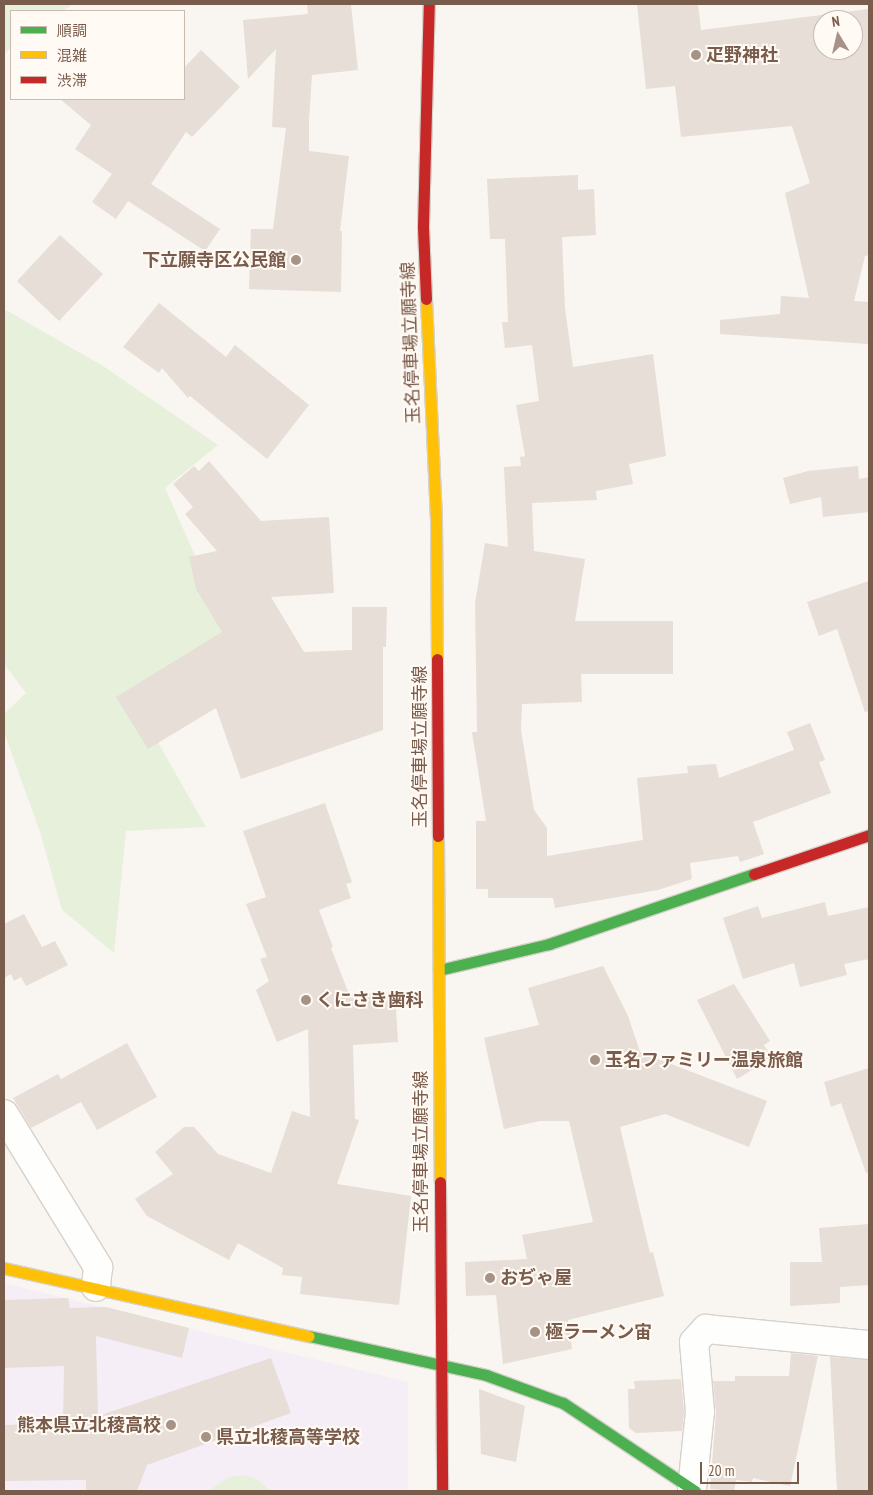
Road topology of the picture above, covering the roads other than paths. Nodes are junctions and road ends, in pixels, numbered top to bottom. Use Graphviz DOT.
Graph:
graph roads {
  1 [pos="429,4"];
  2 [pos="869,835"];
  3 [pos="439,970"];
  4 [pos="4,1114"];
  5 [pos="4,1268"];
  6 [pos="96,1288"];
  7 [pos="869,1345"];
  8 [pos="439,1364"];
  9 [pos="694,1490"];
  10 [pos="442,1491"];
  1 -- 3 [label="main road, 玉名停車場立願寺線"];
  2 -- 3 [label="main road"];
  3 -- 8 [label="main road, 玉名停車場立願寺線"];
  4 -- 6 [label="street"];
  5 -- 6 [label="main road"];
  6 -- 8 [label="main road"];
  7 -- 9 [label="street"];
  8 -- 9 [label="main road"];
  8 -- 10 [label="main road, 玉名停車場立願寺線"];
}
